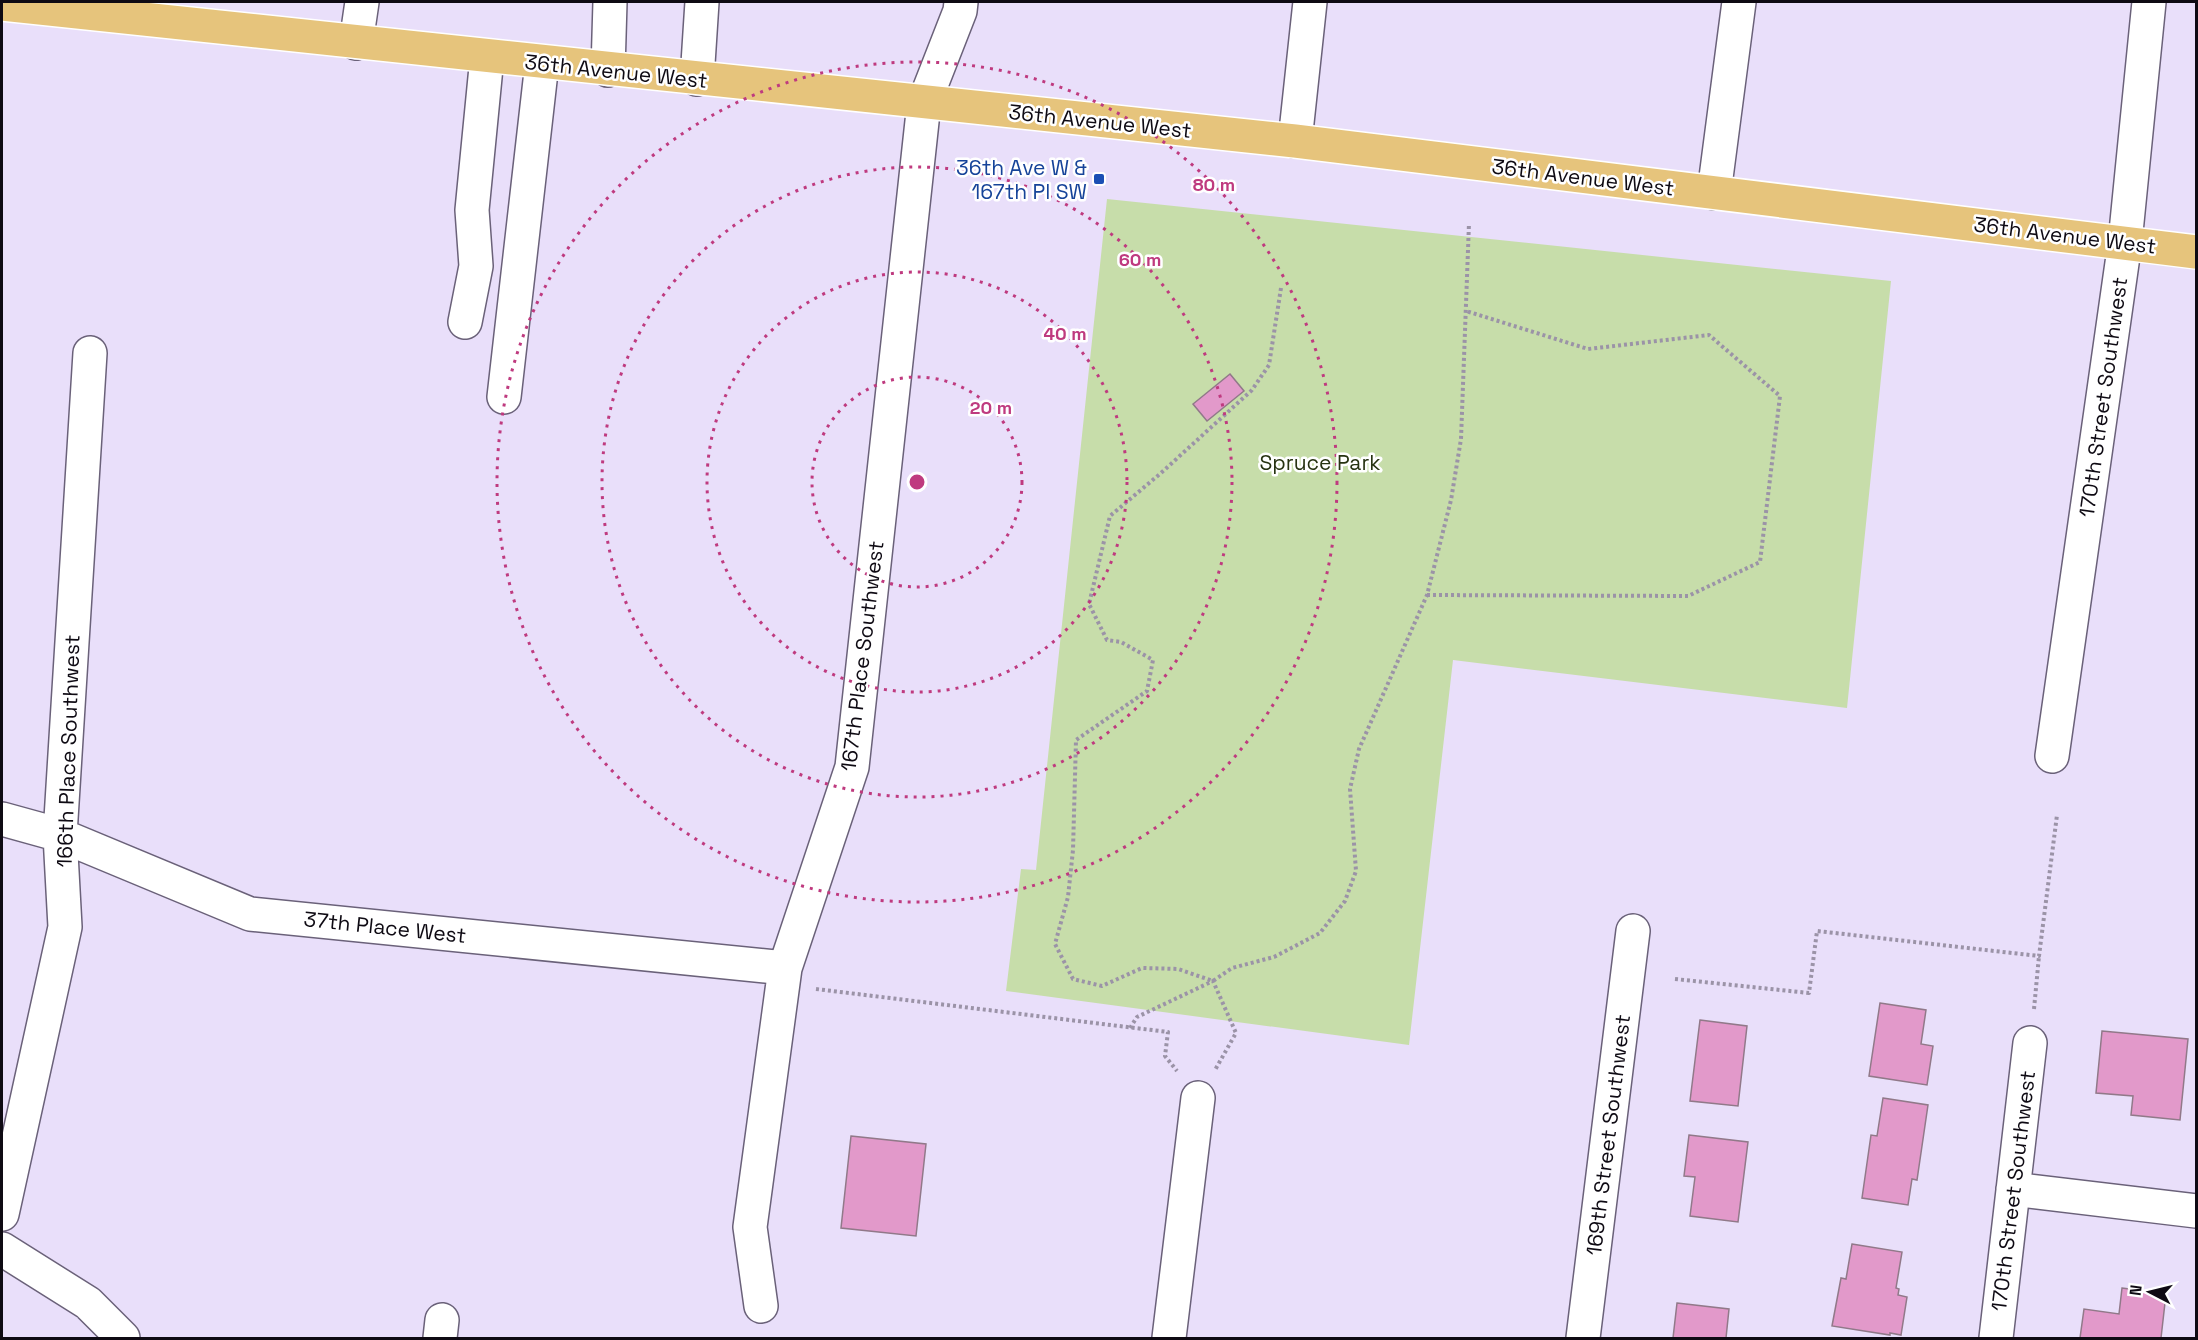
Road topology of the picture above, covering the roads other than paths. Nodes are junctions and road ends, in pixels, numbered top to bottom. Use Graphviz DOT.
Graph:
graph roads {
  1 [pos="362,2"];
  2 [pos="610,2"];
  3 [pos="702,2"];
  4 [pos="961,2"];
  5 [pos="1310,2"];
  6 [pos="1738,2"];
  7 [pos="2149,2"];
  8 [pos="2,4"];
  9 [pos="356,43"];
  10 [pos="487,57"];
  11 [pos="542,63"];
  12 [pos="608,70"];
  13 [pos="697,79"];
  14 [pos="924,103"];
  15 [pos="1294,141"];
  16 [pos="1714,193"];
  17 [pos="2125,242"];
  18 [pos="2196,252"];
  19 [pos="465,322"];
  20 [pos="90,353"];
  21 [pos="504,397"];
  22 [pos="2052,756"];
  23 [pos="2,819"];
  24 [pos="60,835"];
  25 [pos="1633,931"];
  26 [pos="784,977"];
  27 [pos="2030,1043"];
  28 [pos="1198,1098"];
  29 [pos="2013,1189"];
  30 [pos="2196,1211"];
  31 [pos="2,1214"];
  32 [pos="2,1249"];
  33 [pos="761,1306"];
  34 [pos="123,1338"];
  35 [pos="1169,1338"];
  36 [pos="1583,1338"];
  37 [pos="1996,1338"];
  1 -- 9 [label="street"];
  2 -- 12 [label="street"];
  3 -- 13 [label="street"];
  4 -- 14 [label="street, 167th Place Southwest"];
  5 -- 15 [label="street"];
  6 -- 16 [label="street"];
  7 -- 17 [label="street, 170th Street Southwest"];
  8 -- 9 [label="main road, 36th Avenue West"];
  9 -- 10 [label="main road, 36th Avenue West"];
  10 -- 11 [label="main road, 36th Avenue West"];
  10 -- 19 [label="street"];
  11 -- 12 [label="main road, 36th Avenue West"];
  11 -- 21 [label="street"];
  12 -- 13 [label="main road, 36th Avenue West"];
  13 -- 14 [label="main road, 36th Avenue West"];
  14 -- 15 [label="main road, 36th Avenue West"];
  14 -- 26 [label="street, 167th Place Southwest"];
  15 -- 16 [label="main road, 36th Avenue West"];
  16 -- 17 [label="main road, 36th Avenue West"];
  17 -- 18 [label="main road, 36th Avenue West"];
  17 -- 22 [label="street, 170th Street Southwest"];
  20 -- 24 [label="street, 166th Place Southwest"];
  23 -- 24 [label="street, 37th Place West"];
  24 -- 26 [label="street, 37th Place West"];
  24 -- 31 [label="street, 166th Place Southwest"];
  25 -- 36 [label="street, 169th Street Southwest"];
  26 -- 33 [label="street, 167th Place Southwest"];
  27 -- 29 [label="street, 170th Street Southwest"];
  28 -- 35 [label="street"];
  29 -- 30 [label="street"];
  29 -- 37 [label="street, 170th Street Southwest"];
  32 -- 34 [label="street"];
}
